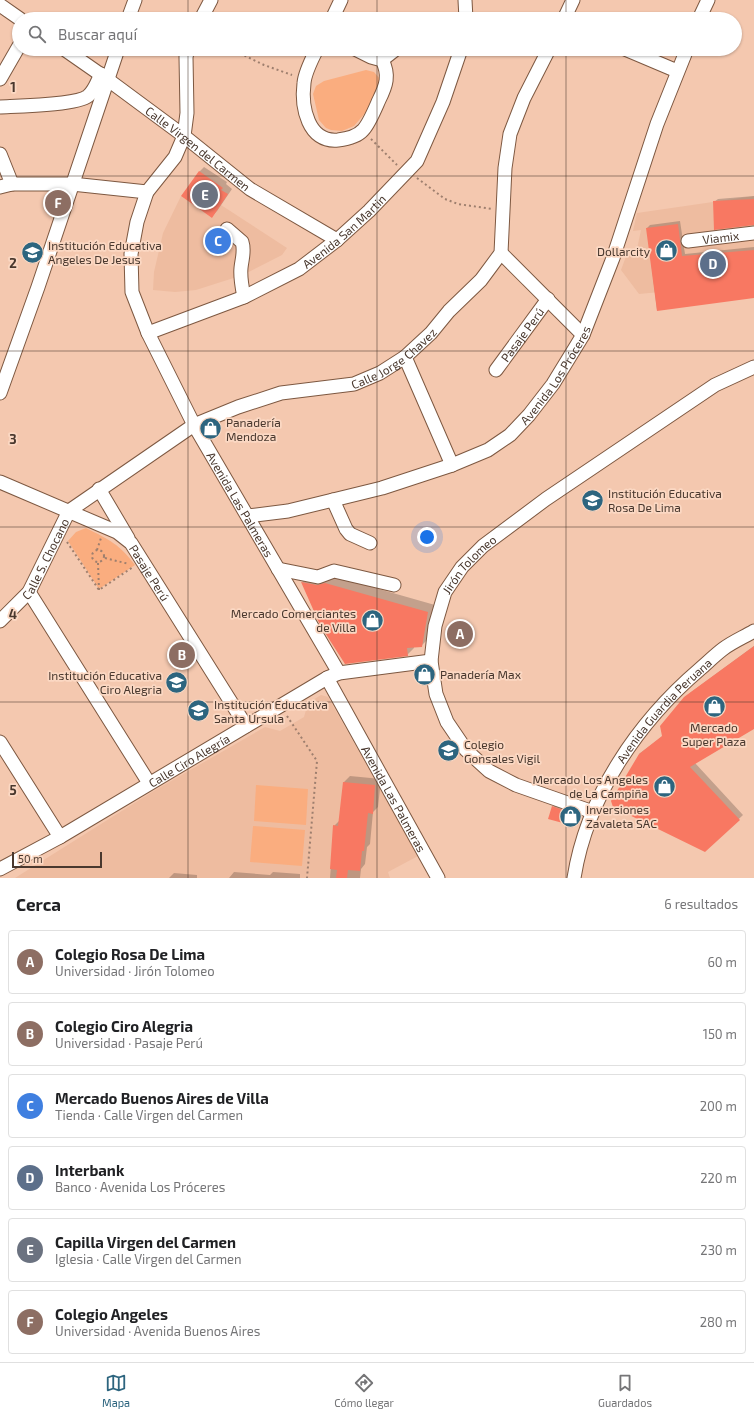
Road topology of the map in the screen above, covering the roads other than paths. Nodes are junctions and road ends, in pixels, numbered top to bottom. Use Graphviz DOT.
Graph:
graph roads {
  1 [pos="135,0"];
  2 [pos="211,0"];
  3 [pos="341,0"];
  4 [pos="465,0"];
  5 [pos="573,0"];
  6 [pos="708,0"];
  7 [pos="0,5"];
  8 [pos="131,12"];
  9 [pos="204,12"];
  10 [pos="335,12"];
  11 [pos="465,12"];
  12 [pos="567,12"];
  13 [pos="703,12"];
  14 [pos="12,13"];
  15 [pos="13,56"];
  16 [pos="74,56"];
  17 [pos="114,56"];
  18 [pos="186,56"];
  19 [pos="314,56"];
  20 [pos="371,56"];
  21 [pos="387,56"];
  22 [pos="459,56"];
  23 [pos="545,56"];
  24 [pos="642,56"];
  25 [pos="684,56"];
  26 [pos="382,60"];
  27 [pos="677,71"];
  28 [pos="104,76"];
  29 [pos="0,79"];
  30 [pos="0,107"];
  31 [pos="184,136"];
  32 [pos="0,154"];
  33 [pos="72,184"];
  34 [pos="6,186"];
  35 [pos="147,192"];
  36 [pos="227,229"];
  37 [pos="754,233"];
  38 [pos="337,240"];
  39 [pos="688,241"];
  40 [pos="501,253"];
  41 [pos="244,297"];
  42 [pos="548,300"];
  43 [pos="148,333"];
  44 [pos="583,335"];
  45 [pos="405,357"];
  46 [pos="754,367"];
  47 [pos="496,370"];
  48 [pos="0,393"];
  49 [pos="194,425"];
  50 [pos="452,465"];
  51 [pos="0,482"];
  52 [pos="99,489"];
  53 [pos="333,500"];
  54 [pos="69,511"];
  55 [pos="248,516"];
  56 [pos="130,543"];
  57 [pos="370,543"];
  58 [pos="278,569"];
  59 [pos="394,585"];
  60 [pos="29,592"];
  61 [pos="0,621"];
  62 [pos="754,631"];
  63 [pos="431,661"];
  64 [pos="339,672"];
  65 [pos="326,678"];
  66 [pos="246,726"];
  67 [pos="0,742"];
  68 [pos="149,783"];
  69 [pos="593,812"];
  70 [pos="60,837"];
  71 [pos="0,868"];
  72 [pos="438,878"];
  73 [pos="574,878"];
  1 -- 8 [label="street"];
  2 -- 9 [label="street"];
  3 -- 10 [label="street"];
  4 -- 11 [label="street"];
  5 -- 12 [label="street"];
  6 -- 13 [label="street"];
  7 -- 14 [label="street"];
  15 -- 29 [label="street"];
  16 -- 28 [label="street, Calle Virgen del Carmen"];
  17 -- 28 [label="street"];
  18 -- 31 [label="street"];
  19 -- 26 [label="street"];
  20 -- 26 [label="street"];
  21 -- 26 [label="street"];
  22 -- 38 [label="street, Avenida San Martin"];
  23 -- 40 [label="street"];
  24 -- 27 [label="street"];
  25 -- 27 [label="street, Avenida Los Próceres"];
  27 -- 44 [label="street, Avenida Los Próceres"];
  28 -- 30 [label="street"];
  28 -- 31 [label="street, Calle Virgen del Carmen"];
  28 -- 33 [label="street"];
  31 -- 35 [label="street"];
  31 -- 38 [label="street, Calle Virgen del Carmen"];
  32 -- 34 [label="street"];
  33 -- 34 [label="street"];
  33 -- 35 [label="street"];
  33 -- 48 [label="street"];
  35 -- 43 [label="street, Avenida Las Palmeras"];
  36 -- 41 [label="street"];
  37 -- 39 [label="street, Viamix"];
  38 -- 41 [label="street, Avenida San Martin"];
  40 -- 42 [label="street"];
  40 -- 45 [label="street, Calle Jorge Chavez"];
  41 -- 43 [label="street, Avenida San Martin"];
  42 -- 44 [label="street"];
  42 -- 47 [label="street, Pasaje Perú"];
  43 -- 49 [label="street, Avenida Las Palmeras"];
  44 -- 50 [label="street, Avenida Los Próceres"];
  45 -- 49 [label="street, Calle Jorge Chavez"];
  45 -- 50 [label="street"];
  46 -- 63 [label="street, Jirón Tolomeo"];
  49 -- 52 [label="street, Calle Jorge Chavez"];
  49 -- 55 [label="street, Avenida Las Palmeras"];
  50 -- 53 [label="street, Avenida Los Próceres"];
  51 -- 54 [label="street, Pasaje Perú"];
  52 -- 54 [label="street, Calle Jorge Chavez"];
  52 -- 56 [label="street"];
  53 -- 55 [label="street, Avenida Los Próceres"];
  53 -- 57 [label="street"];
  54 -- 56 [label="street, Pasaje Perú"];
  54 -- 60 [label="street, Calle S. Chocano"];
  55 -- 58 [label="street, Avenida Las Palmeras"];
  56 -- 66 [label="street, Pasaje Perú"];
  58 -- 59 [label="street"];
  58 -- 64 [label="street, Avenida Las Palmeras"];
  60 -- 61 [label="street, Calle S. Chocano"];
  60 -- 68 [label="street"];
  62 -- 69 [label="street, Avenida Guardia Peruana"];
  63 -- 64 [label="street, Calle Ciro Alegría"];
  63 -- 69 [label="street, Jirón Tolomeo"];
  64 -- 65 [label="street, Calle Ciro Alegría"];
  65 -- 66 [label="street, Calle Ciro Alegría"];
  65 -- 72 [label="street, Avenida Las Palmeras"];
  66 -- 68 [label="street, Calle Ciro Alegría"];
  67 -- 70 [label="street"];
  68 -- 70 [label="street, Calle Ciro Alegría"];
  69 -- 73 [label="street, Avenida Guardia Peruana"];
  70 -- 71 [label="street, Calle Ciro Alegría"];
}
